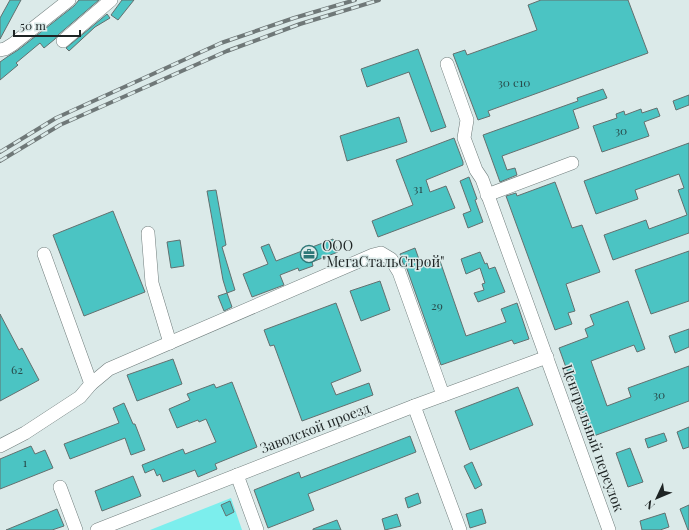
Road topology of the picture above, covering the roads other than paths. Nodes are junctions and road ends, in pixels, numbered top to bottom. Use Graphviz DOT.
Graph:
graph roads {
  1 [pos="69,0"];
  2 [pos="111,0"];
  3 [pos="63,41"];
  4 [pos="0,50"];
  5 [pos="447,64"];
  6 [pos="572,164"];
  7 [pos="487,195"];
  8 [pos="148,233"];
  9 [pos="44,254"];
  10 [pos="170,343"];
  11 [pos="547,357"];
  12 [pos="91,384"];
  13 [pos="443,396"];
  14 [pos="414,406"];
  15 [pos="0,446"];
  16 [pos="238,475"];
  17 [pos="60,487"];
  18 [pos="76,530"];
  19 [pos="96,530"];
  20 [pos="257,530"];
  21 [pos="460,530"];
  22 [pos="609,530"];
  1 -- 4 [label="street"];
  2 -- 3 [label="street"];
  5 -- 7 [label="street, Центральный переулок"];
  6 -- 7 [label="street"];
  7 -- 11 [label="street, Центральный переулок"];
  8 -- 10 [label="street"];
  9 -- 12 [label="street"];
  10 -- 12 [label="street"];
  10 -- 13 [label="street"];
  11 -- 13 [label="street, Заводской проезд"];
  11 -- 22 [label="street, Центральный переулок"];
  12 -- 15 [label="street"];
  13 -- 14 [label="street, Заводской проезд"];
  14 -- 16 [label="street, Заводской проезд"];
  14 -- 21 [label="street"];
  16 -- 19 [label="street, Заводской проезд"];
  16 -- 20 [label="street"];
  17 -- 18 [label="street"];
}
